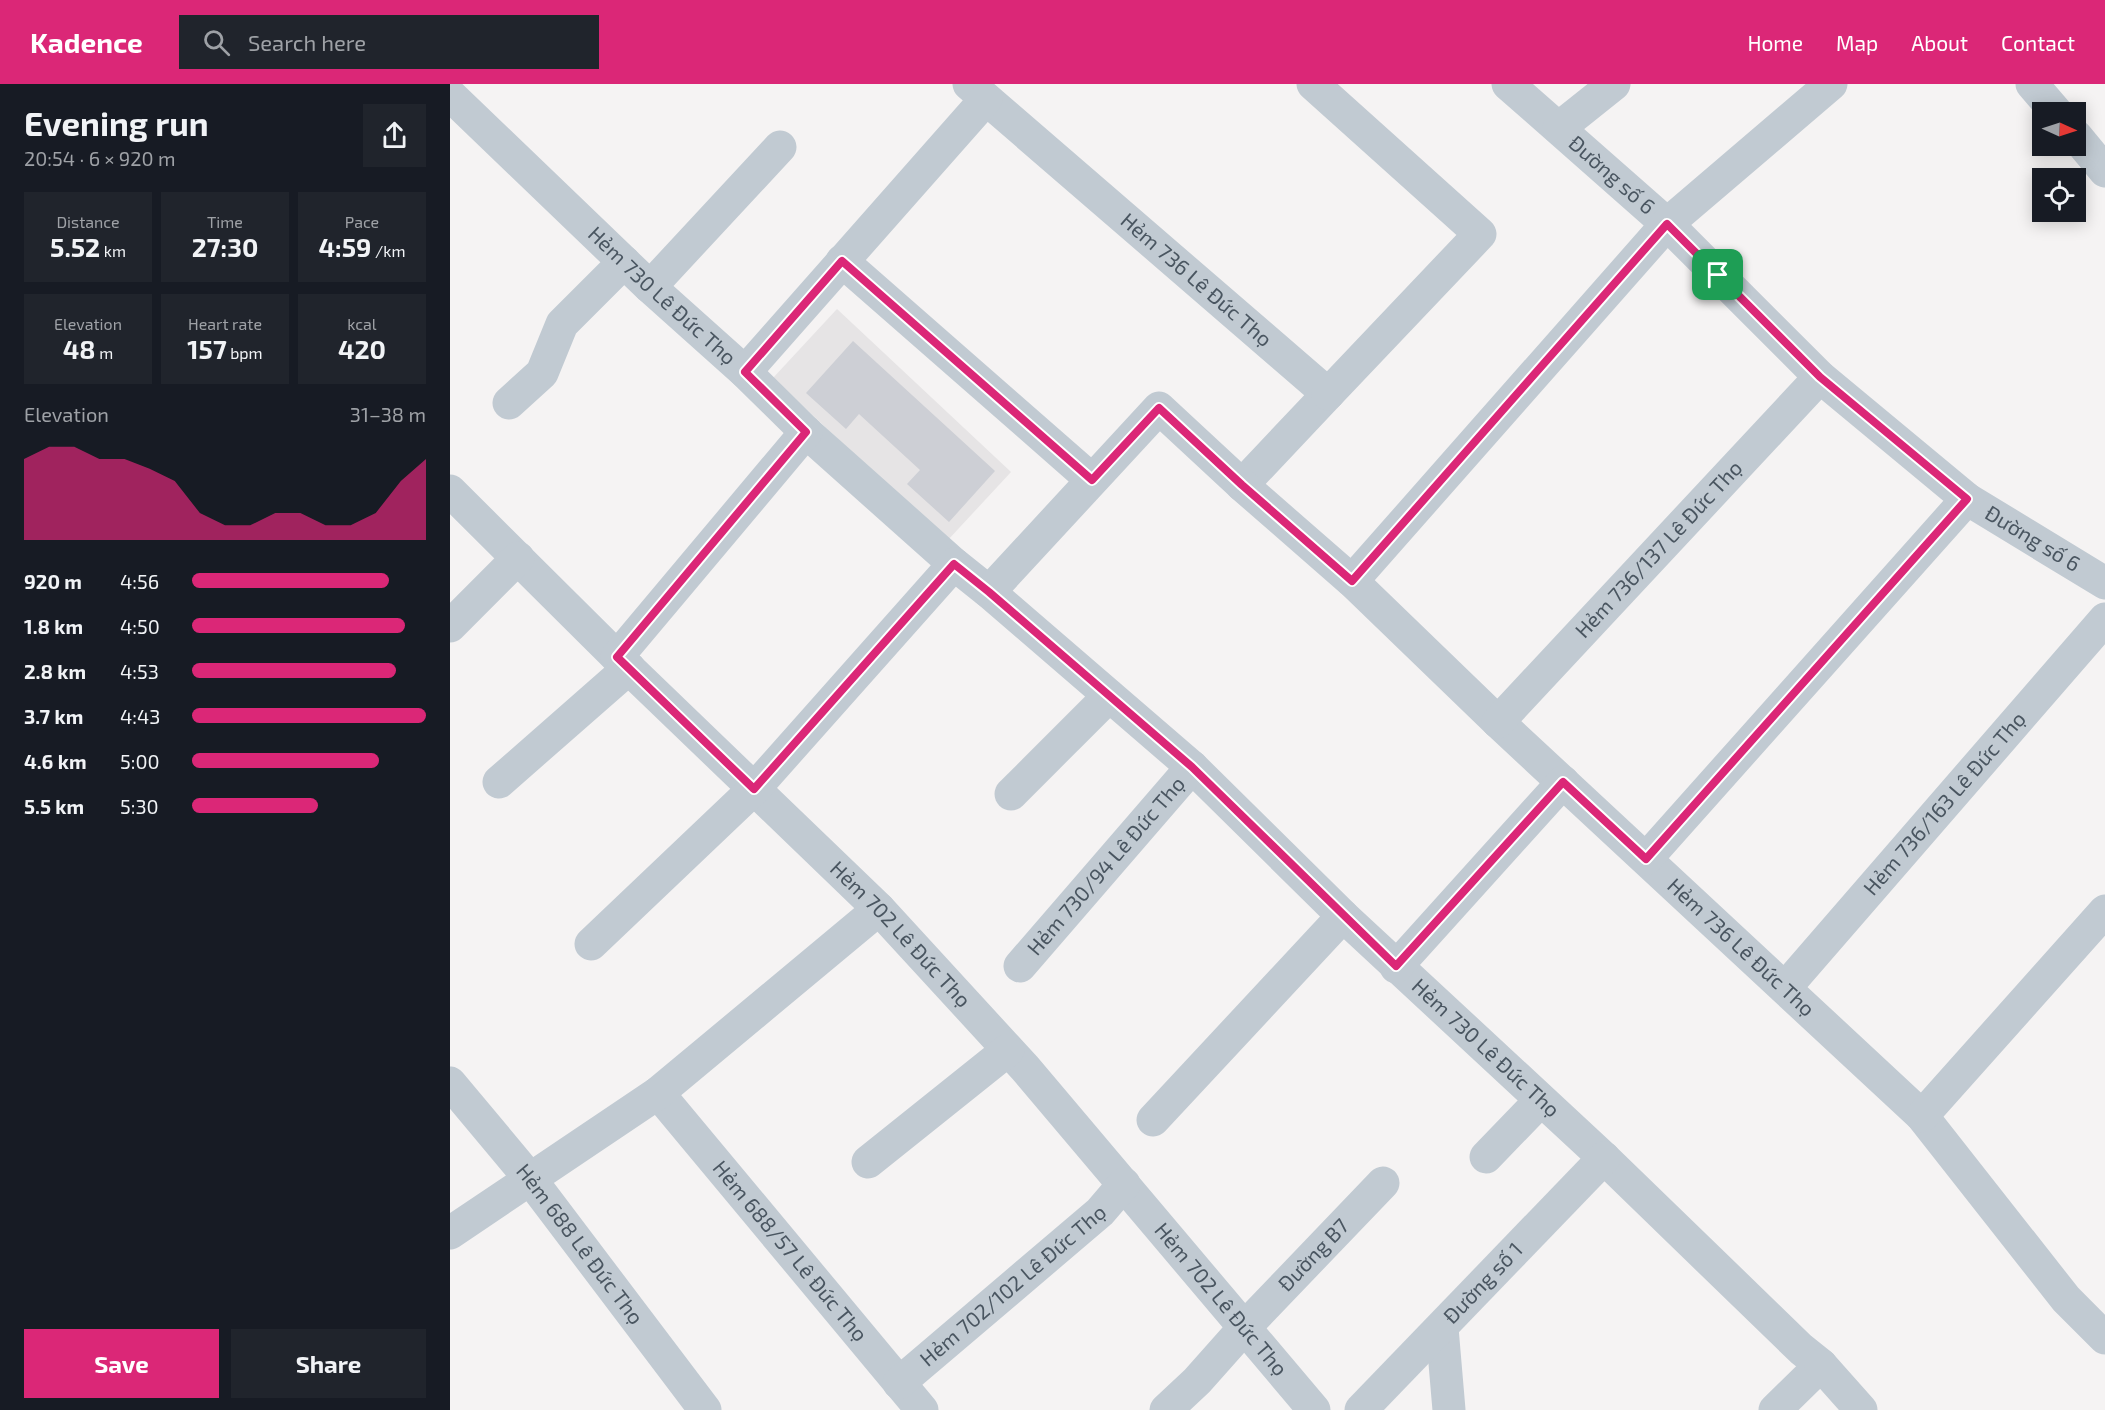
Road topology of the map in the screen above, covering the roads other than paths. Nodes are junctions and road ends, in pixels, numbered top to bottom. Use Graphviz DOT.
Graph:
graph roads {
  1 [pos="1313,84"];
  2 [pos="1508,84"];
  3 [pos="1614,84"];
  4 [pos="1831,84"];
  5 [pos="2032,84"];
  6 [pos="978,91"];
  7 [pos="450,95"];
  8 [pos="2047,102"];
  9 [pos="1559,128"];
  10 [pos="780,147"];
  11 [pos="2086,148"];
  12 [pos="2105,171"];
  13 [pos="1667,224"];
  14 [pos="842,261"];
  15 [pos="624,262"];
  16 [pos="650,287"];
  17 [pos="745,372"];
  18 [pos="1820,377"];
  19 [pos="1328,394"];
  20 [pos="509,403"];
  21 [pos="806,432"];
  22 [pos="1092,480"];
  23 [pos="1242,485"];
  24 [pos="450,491"];
  25 [pos="1967,499"];
  26 [pos="518,558"];
  27 [pos="954,564"];
  28 [pos="1352,581"];
  29 [pos="2105,583"];
  30 [pos="989,592"];
  31 [pos="2105,619"];
  32 [pos="450,626"];
  33 [pos="623,663"];
  34 [pos="1109,696"];
  35 [pos="1498,722"];
  36 [pos="1192,767"];
  37 [pos="499,782"];
  38 [pos="1563,782"];
  39 [pos="754,789"];
  40 [pos="1011,794"];
  41 [pos="1646,859"];
  42 [pos="879,909"];
  43 [pos="2105,911"];
  44 [pos="1343,916"];
  45 [pos="591,944"];
  46 [pos="1020,966"];
  47 [pos="1396,966"];
  48 [pos="1785,988"];
  49 [pos="1008,1050"];
  50 [pos="450,1083"];
  51 [pos="658,1093"];
  52 [pos="1541,1100"];
  53 [pos="1922,1116"];
  54 [pos="1153,1120"];
  55 [pos="1486,1157"];
  56 [pos="1604,1158"];
  57 [pos="868,1162"];
  58 [pos="531,1180"];
  59 [pos="1383,1183"];
  60 [pos="1124,1184"];
  61 [pos="450,1233"];
  62 [pos="1245,1327"];
  63 [pos="1442,1328"];
  64 [pos="2105,1338"];
  65 [pos="1811,1357"];
  66 [pos="899,1383"];
  67 [pos="705,1410"];
  68 [pos="922,1410"];
  69 [pos="1166,1410"];
  70 [pos="1314,1410"];
  71 [pos="1361,1410"];
  72 [pos="1449,1410"];
  73 [pos="1775,1410"];
  74 [pos="1861,1410"];
  1 -- 19 [label="street"];
  2 -- 9 [label="street, Đường số 6"];
  3 -- 9 [label="street"];
  4 -- 13 [label="street"];
  5 -- 8 [label="street"];
  6 -- 14 [label="street"];
  6 -- 19 [label="street, Hẻm 736 Lê Đức Thọ"];
  7 -- 15 [label="street, Hẻm 730 Lê Đức Thọ"];
  9 -- 13 [label="street, Đường số 6"];
  10 -- 16 [label="street"];
  11 -- 12 [label="street"];
  13 -- 18 [label="street, Đường số 6"];
  13 -- 28 [label="street"];
  14 -- 17 [label="street"];
  14 -- 22 [label="street"];
  15 -- 16 [label="street, Hẻm 730 Lê Đức Thọ"];
  15 -- 20 [label="street"];
  16 -- 17 [label="street, Hẻm 730 Lê Đức Thọ"];
  17 -- 21 [label="street, Hẻm 730 Lê Đức Thọ"];
  18 -- 25 [label="street, Đường số 6"];
  18 -- 35 [label="street, Hẻm 736/137 Lê Đức Thọ"];
  19 -- 23 [label="street"];
  21 -- 27 [label="street, Hẻm 730 Lê Đức Thọ"];
  21 -- 33 [label="street"];
  22 -- 23 [label="street, Hẻm 736 Lê Đức Thọ"];
  22 -- 30 [label="street"];
  23 -- 28 [label="street, Hẻm 736 Lê Đức Thọ"];
  24 -- 26 [label="street, Hẻm 702 Lê Đức Thọ"];
  25 -- 29 [label="street, Đường số 6"];
  25 -- 41 [label="street"];
  26 -- 32 [label="street"];
  26 -- 33 [label="street, Hẻm 702 Lê Đức Thọ"];
  27 -- 30 [label="street, Hẻm 730 Lê Đức Thọ"];
  27 -- 39 [label="street"];
  28 -- 35 [label="street, Hẻm 736 Lê Đức Thọ"];
  30 -- 34 [label="street, Hẻm 730 Lê Đức Thọ"];
  31 -- 48 [label="street, Hẻm 736/163 Lê Đức Thọ"];
  33 -- 37 [label="street"];
  33 -- 39 [label="street, Hẻm 702 Lê Đức Thọ"];
  34 -- 36 [label="street, Hẻm 730 Lê Đức Thọ"];
  34 -- 40 [label="street"];
  35 -- 38 [label="street, Hẻm 736 Lê Đức Thọ"];
  36 -- 44 [label="street, Hẻm 730 Lê Đức Thọ"];
  36 -- 46 [label="street, Hẻm 730/94 Lê Đức Thọ"];
  38 -- 41 [label="street, Hẻm 736 Lê Đức Thọ"];
  38 -- 47 [label="street"];
  39 -- 42 [label="street, Hẻm 702 Lê Đức Thọ"];
  39 -- 45 [label="street"];
  41 -- 48 [label="street, Hẻm 736 Lê Đức Thọ"];
  42 -- 49 [label="street, Hẻm 702 Lê Đức Thọ"];
  42 -- 51 [label="street"];
  43 -- 53 [label="street"];
  44 -- 47 [label="street, Hẻm 730 Lê Đức Thọ"];
  44 -- 54 [label="street"];
  47 -- 52 [label="street, Hẻm 730 Lê Đức Thọ"];
  48 -- 53 [label="street, Hẻm 736 Lê Đức Thọ"];
  49 -- 57 [label="street"];
  49 -- 60 [label="street, Hẻm 702 Lê Đức Thọ"];
  50 -- 58 [label="street, Hẻm 688 Lê Đức Thọ"];
  51 -- 58 [label="street"];
  51 -- 66 [label="street, Hẻm 688/57 Lê Đức Thọ"];
  52 -- 55 [label="street"];
  52 -- 56 [label="street, Hẻm 730 Lê Đức Thọ"];
  53 -- 64 [label="street, Hẻm 736 Lê Đức Thọ"];
  56 -- 63 [label="street, Đường số 1"];
  56 -- 65 [label="street, Hẻm 730 Lê Đức Thọ"];
  58 -- 61 [label="street"];
  58 -- 67 [label="street, Hẻm 688 Lê Đức Thọ"];
  59 -- 62 [label="street, Đường B7"];
  60 -- 62 [label="street, Hẻm 702 Lê Đức Thọ"];
  60 -- 66 [label="street, Hẻm 702/102 Lê Đức Thọ"];
  62 -- 69 [label="street, Đường B7"];
  62 -- 70 [label="street, Hẻm 702 Lê Đức Thọ"];
  63 -- 71 [label="street, Đường số 1"];
  63 -- 72 [label="street"];
  65 -- 73 [label="street"];
  65 -- 74 [label="street, Hẻm 730 Lê Đức Thọ"];
  66 -- 68 [label="street, Hẻm 688/57 Lê Đức Thọ"];
}
